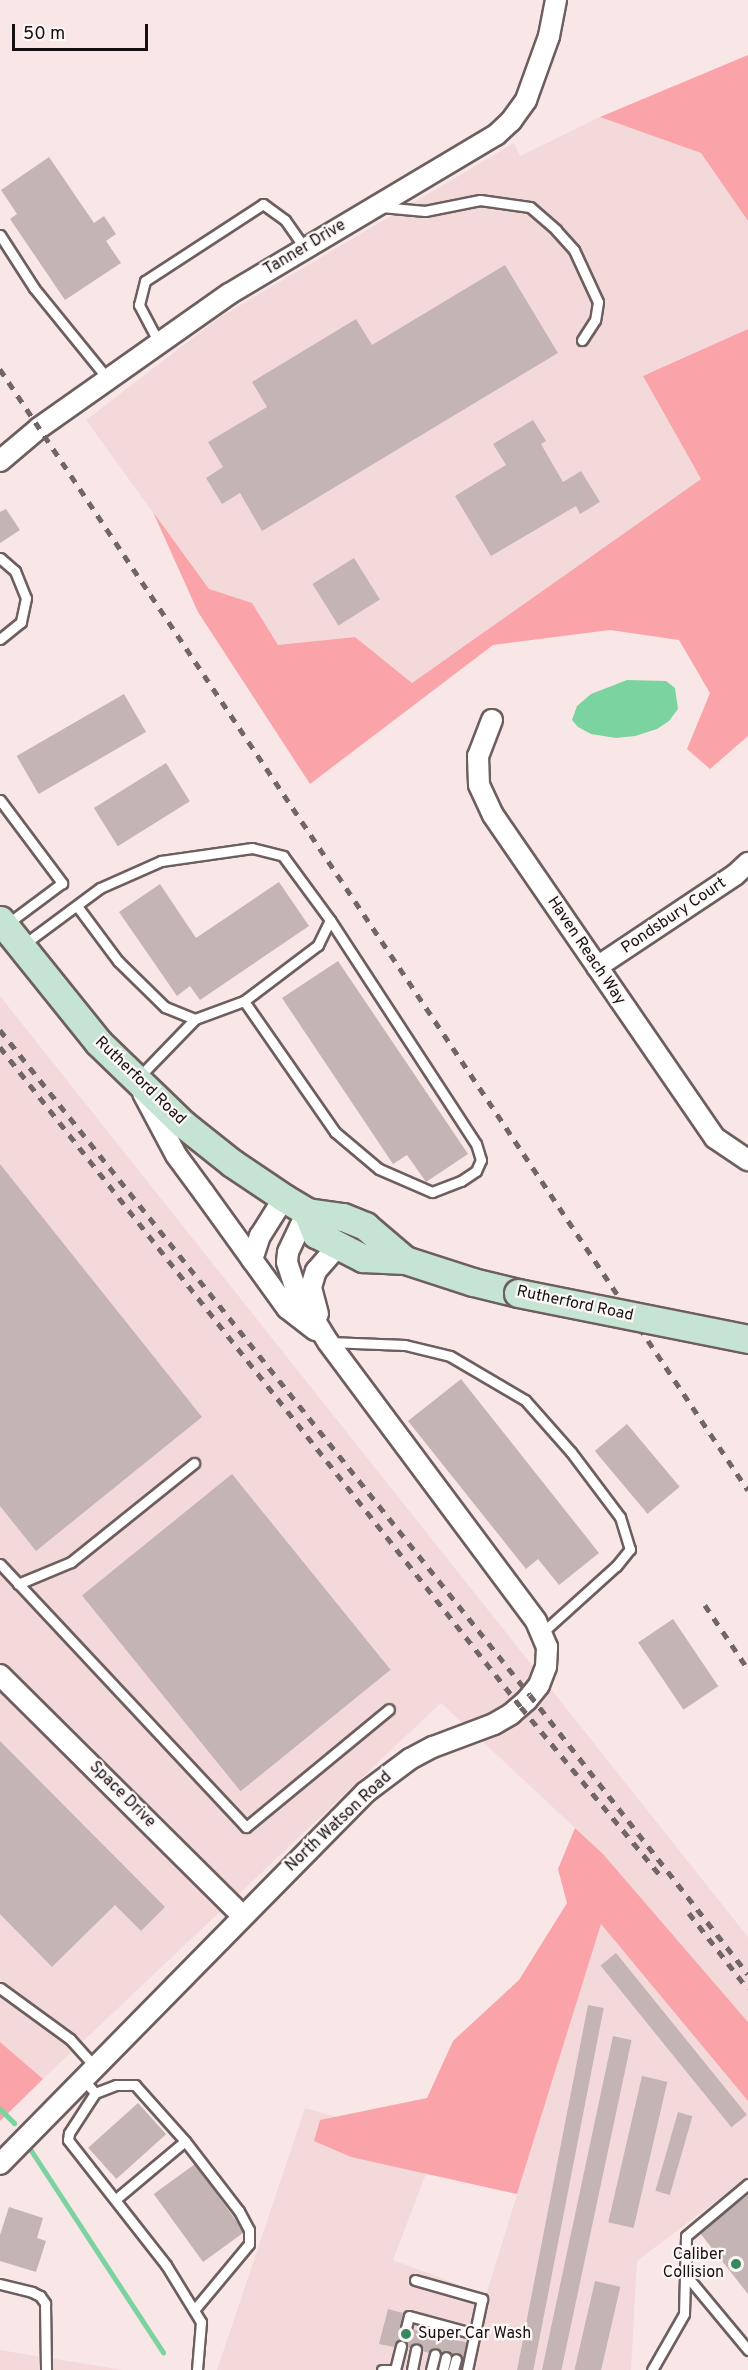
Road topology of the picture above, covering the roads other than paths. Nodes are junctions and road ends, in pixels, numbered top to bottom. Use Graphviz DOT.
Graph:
graph roads {
  1 [pos="556,0"];
  2 [pos="376,206"];
  3 [pos="0,235"];
  4 [pos="305,249"];
  5 [pos="582,340"];
  6 [pos="158,341"];
  7 [pos="108,379"];
  8 [pos="0,461"];
  9 [pos="0,558"];
  10 [pos="0,639"];
  11 [pos="492,720"];
  12 [pos="0,800"];
  13 [pos="748,863"];
  14 [pos="77,906"];
  15 [pos="330,920"];
  16 [pos="9,931"];
  17 [pos="597,967"];
  18 [pos="243,1001"];
  19 [pos="195,1019"];
  20 [pos="136,1080"];
  21 [pos="748,1160"];
  22 [pos="284,1198"];
  23 [pos="307,1212"];
  24 [pos="338,1246"];
  25 [pos="252,1260"];
  26 [pos="405,1260"];
  27 [pos="748,1339"];
  28 [pos="328,1342"];
  29 [pos="194,1463"];
  30 [pos="0,1564"];
  31 [pos="18,1584"];
  32 [pos="543,1632"];
  33 [pos="0,1675"];
  34 [pos="389,1709"];
  35 [pos="243,1916"];
  36 [pos="0,1988"];
  37 [pos="91,2080"];
  38 [pos="185,2141"];
  39 [pos="0,2164"];
  40 [pos="748,2184"];
  41 [pos="116,2199"];
  42 [pos="685,2274"];
  43 [pos="415,2280"];
  44 [pos="0,2284"];
  45 [pos="194,2310"];
  46 [pos="425,2320"];
  47 [pos="444,2325"];
  48 [pos="406,2328"];
  49 [pos="459,2330"];
  50 [pos="421,2332"];
  51 [pos="475,2334"];
  52 [pos="441,2336"];
  53 [pos="456,2340"];
  54 [pos="401,2346"];
  55 [pos="416,2349"];
  56 [pos="748,2350"];
  57 [pos="435,2354"];
  58 [pos="46,2370"];
  59 [pos="197,2370"];
  60 [pos="382,2370"];
  61 [pos="390,2370"];
  62 [pos="395,2370"];
  63 [pos="412,2370"];
  64 [pos="431,2370"];
  65 [pos="443,2370"];
  66 [pos="453,2370"];
  67 [pos="467,2370"];
  68 [pos="652,2370"];
  1 -- 2 [label="street, Tanner Drive"];
  2 -- 4 [label="street, Tanner Drive"];
  2 -- 5 [label="lane"];
  3 -- 7 [label="lane"];
  4 -- 6 [label="street, Tanner Drive"];
  4 -- 6 [label="lane"];
  6 -- 7 [label="street, Tanner Drive"];
  7 -- 8 [label="street, Tanner Drive"];
  9 -- 10 [label="lane"];
  11 -- 17 [label="street, Haven Reach Way"];
  12 -- 16 [label="lane"];
  13 -- 17 [label="street, Pondsbury Court"];
  14 -- 15 [label="lane"];
  14 -- 16 [label="lane"];
  14 -- 19 [label="lane"];
  15 -- 18 [label="lane"];
  15 -- 18 [label="lane"];
  16 -- 20 [label="street, Rutherford Road"];
  17 -- 21 [label="street, Haven Reach Way"];
  18 -- 19 [label="lane"];
  19 -- 20 [label="lane"];
  20 -- 22 [label="street, Rutherford Road"];
  20 -- 25 [label="street"];
  22 -- 23 [label="street, Rutherford Road"];
  22 -- 25 [label="street"];
  23 -- 24 [label="street, Rutherford Road"];
  23 -- 26 [label="street, Rutherford Road"];
  23 -- 28 [label="street"];
  24 -- 26 [label="street, Rutherford Road"];
  24 -- 28 [label="street"];
  25 -- 28 [label="street"];
  26 -- 27 [label="street, Rutherford Road, bridge"];
  28 -- 32 [label="street"];
  28 -- 32 [label="lane"];
  29 -- 31 [label="lane"];
  30 -- 31 [label="lane"];
  31 -- 34 [label="lane"];
  32 -- 35 [label="street, North Watson Road"];
  33 -- 35 [label="street, Space Drive"];
  35 -- 37 [label="street, North Watson Road"];
  36 -- 37 [label="lane"];
  37 -- 38 [label="lane"];
  37 -- 39 [label="street, North Watson Road"];
  37 -- 41 [label="lane"];
  38 -- 41 [label="lane"];
  38 -- 45 [label="lane"];
  40 -- 42 [label="lane"];
  41 -- 45 [label="lane"];
  42 -- 56 [label="lane"];
  42 -- 68 [label="lane"];
  43 -- 51 [label="lane"];
  44 -- 58 [label="lane"];
  45 -- 59 [label="lane"];
  46 -- 47 [label="lane"];
  46 -- 48 [label="lane"];
  46 -- 50 [label="lane"];
  47 -- 49 [label="lane"];
  47 -- 52 [label="lane"];
  49 -- 51 [label="lane"];
  49 -- 53 [label="lane"];
  51 -- 67 [label="lane"];
  54 -- 62 [label="lane"];
  55 -- 63 [label="lane"];
  57 -- 64 [label="lane"];
  60 -- 61 [label="lane"];
  65 -- 66 [label="lane"];
}
